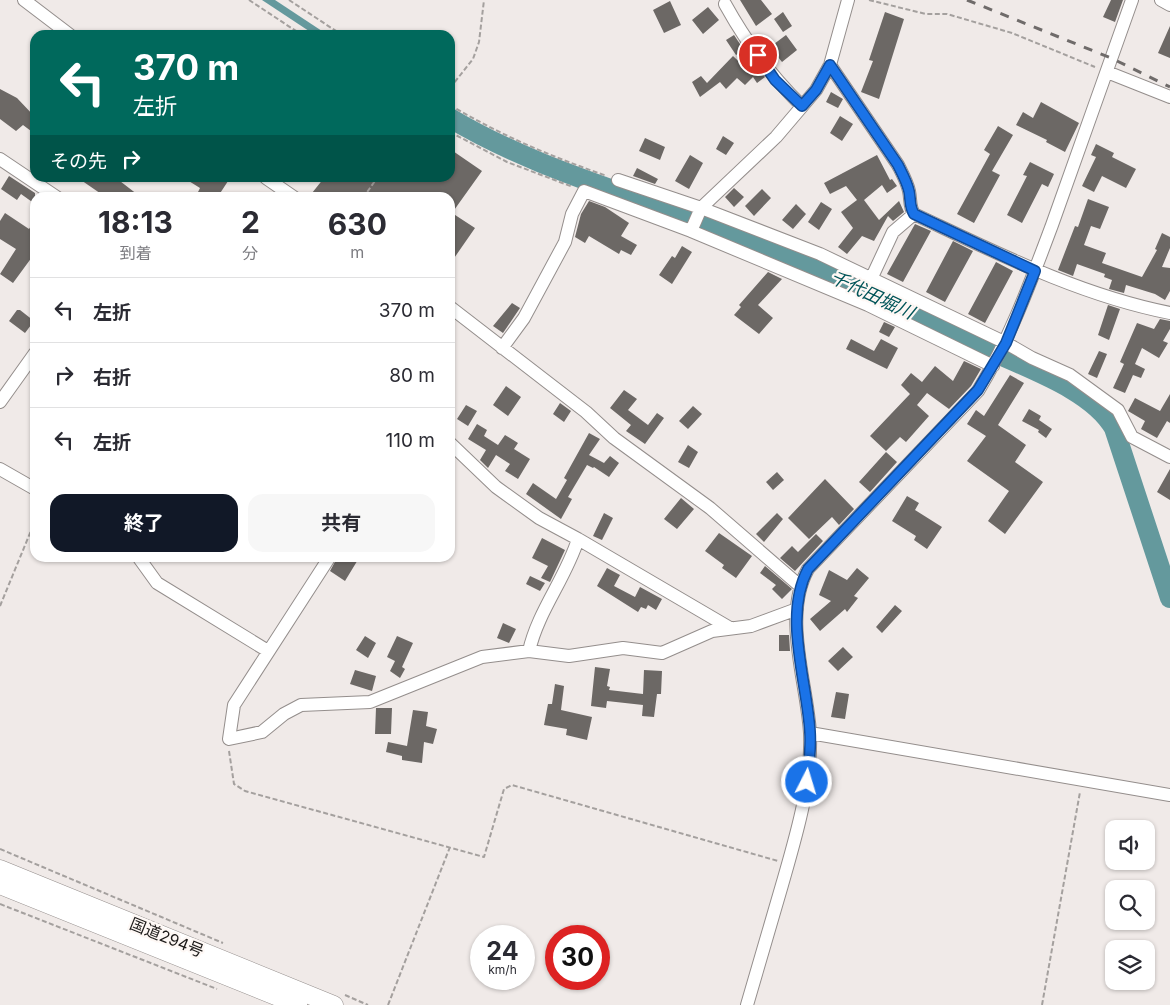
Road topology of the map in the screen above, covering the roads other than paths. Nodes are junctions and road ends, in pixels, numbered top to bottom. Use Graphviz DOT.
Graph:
graph roads {
  1 [pos="24,0"];
  2 [pos="848,0"];
  3 [pos="1132,0"];
  4 [pos="1161,0"];
  5 [pos="725,4"];
  6 [pos="1170,5"];
  7 [pos="63,30"];
  8 [pos="830,65"];
  9 [pos="1107,72"];
  10 [pos="1170,97"];
  11 [pos="802,106"];
  12 [pos="0,159"];
  13 [pos="30,179"];
  14 [pos="618,180"];
  15 [pos="34,182"];
  16 [pos="272,182"];
  17 [pos="49,192"];
  18 [pos="286,192"];
  19 [pos="700,208"];
  20 [pos="914,214"];
  21 [pos="690,231"];
  22 [pos="1035,271"];
  23 [pos="872,277"];
  24 [pos="455,311"];
  25 [pos="1170,313"];
  26 [pos="1006,343"];
  27 [pos="502,348"];
  28 [pos="30,360"];
  29 [pos="993,366"];
  30 [pos="0,402"];
  31 [pos="455,447"];
  32 [pos="1170,457"];
  33 [pos="0,469"];
  34 [pos="30,485"];
  35 [pos="578,539"];
  36 [pos="144,562"];
  37 [pos="326,562"];
  38 [pos="800,586"];
  39 [pos="797,609"];
  40 [pos="730,628"];
  41 [pos="268,651"];
  42 [pos="529,651"];
  43 [pos="810,732"];
  44 [pos="1170,795"];
  45 [pos="0,869"];
  46 [pos="0,885"];
  47 [pos="337,999"];
  48 [pos="298,1005"];
  49 [pos="747,1005"];
  1 -- 7 [label="street"];
  2 -- 8 [label="street"];
  3 -- 9 [label="street"];
  4 -- 6 [label="street"];
  5 -- 11 [label="street"];
  8 -- 11 [label="street"];
  8 -- 20 [label="street"];
  9 -- 10 [label="street"];
  9 -- 22 [label="street"];
  11 -- 19 [label="street"];
  12 -- 13 [label="street"];
  14 -- 19 [label="street"];
  15 -- 17 [label="street"];
  16 -- 18 [label="street"];
  19 -- 21 [label="street"];
  19 -- 23 [label="street"];
  20 -- 22 [label="street"];
  20 -- 23 [label="street"];
  21 -- 27 [label="street"];
  21 -- 29 [label="street"];
  22 -- 25 [label="street"];
  22 -- 26 [label="street"];
  23 -- 26 [label="street"];
  24 -- 27 [label="street"];
  26 -- 29 [label="street"];
  26 -- 32 [label="street"];
  27 -- 38 [label="street"];
  28 -- 30 [label="street"];
  29 -- 38 [label="street"];
  31 -- 35 [label="street"];
  33 -- 34 [label="street"];
  35 -- 40 [label="street"];
  35 -- 42 [label="street"];
  36 -- 41 [label="street"];
  37 -- 41 [label="street"];
  38 -- 39 [label="street"];
  39 -- 40 [label="street"];
  39 -- 43 [label="street"];
  40 -- 42 [label="street"];
  41 -- 42 [label="street"];
  43 -- 44 [label="street"];
  43 -- 49 [label="street"];
  45 -- 47 [label="highway, 国道294号"];
  46 -- 48 [label="highway, 国道294号"];
}
